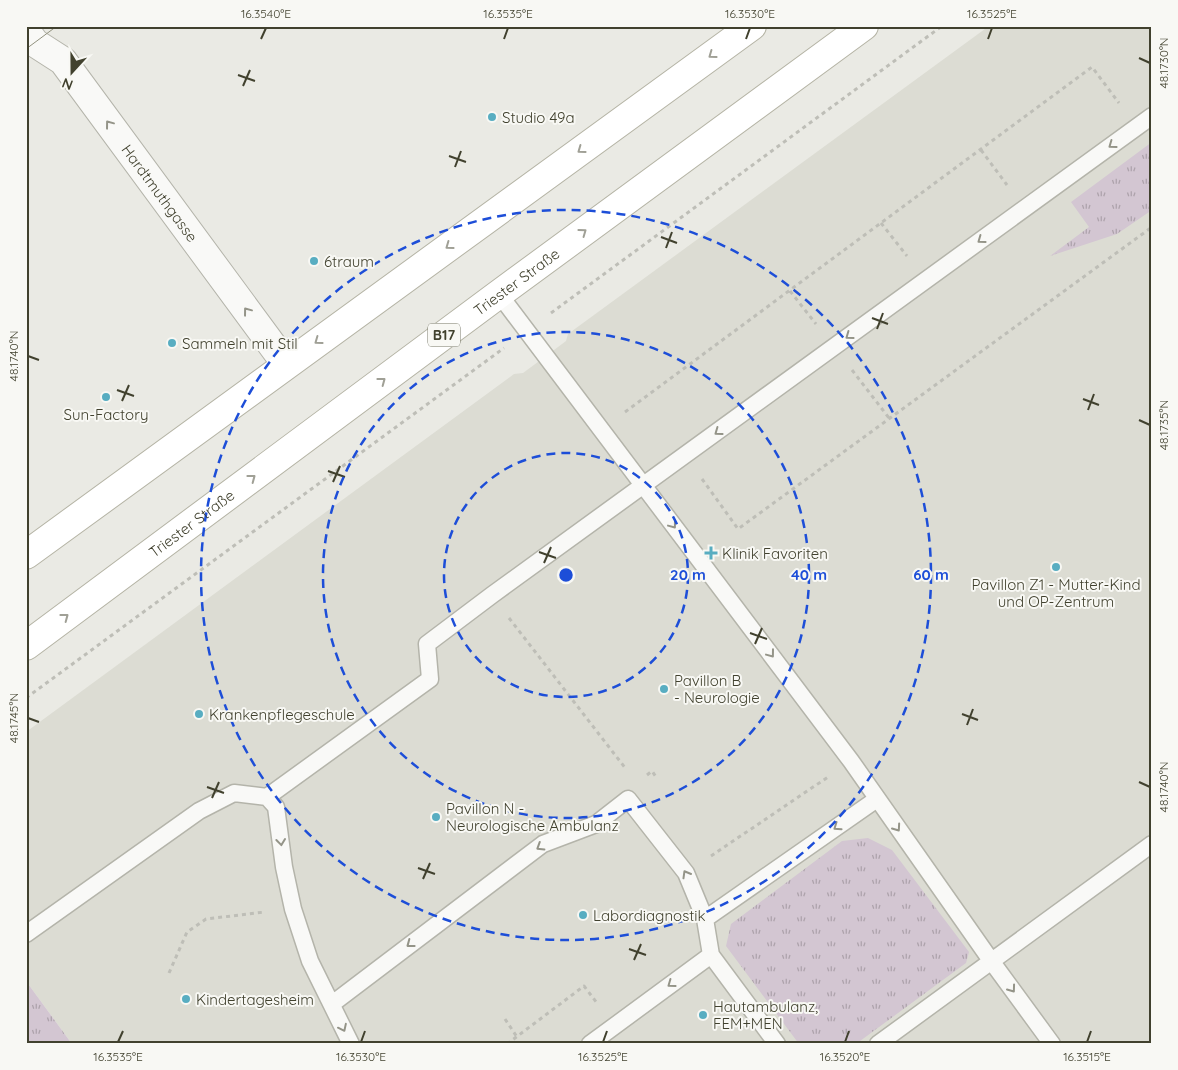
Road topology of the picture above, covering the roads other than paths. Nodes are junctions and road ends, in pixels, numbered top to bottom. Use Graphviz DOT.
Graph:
graph roads {
  1 [pos="34,26"];
  2 [pos="752,26"];
  3 [pos="864,26"];
  4 [pos="26,32"];
  5 [pos="1152,116"];
  6 [pos="499,294"];
  7 [pos="286,364"];
  8 [pos="644,486"];
  9 [pos="26,555"];
  10 [pos="26,646"];
  11 [pos="267,797"];
  12 [pos="877,799"];
  13 [pos="1152,844"];
  14 [pos="706,918"];
  15 [pos="26,934"];
  16 [pos="711,955"];
  17 [pos="992,962"];
  18 [pos="332,1004"];
  19 [pos="351,1044"];
  20 [pos="590,1044"];
  21 [pos="777,1044"];
  22 [pos="878,1044"];
  23 [pos="1052,1044"];
  1 -- 4 [label="street"];
  2 -- 7 [label="main road, one-way"];
  6 -- 3 [label="main road, Triester Straße / B17, one-way"];
  7 -- 4 [label="street, Hardtmuthgasse, one-way"];
  5 -- 8 [label="lane, one-way"];
  6 -- 8 [label="lane"];
  10 -- 6 [label="main road, Triester Straße / B17, one-way"];
  7 -- 9 [label="main road"];
  8 -- 11 [label="lane"];
  8 -- 12 [label="lane, one-way"];
  11 -- 15 [label="lane"];
  11 -- 18 [label="lane, one-way"];
  12 -- 14 [label="lane, one-way"];
  12 -- 17 [label="lane, one-way"];
  13 -- 17 [label="lane"];
  14 -- 16 [label="lane"];
  14 -- 18 [label="lane, one-way"];
  16 -- 20 [label="lane, one-way"];
  16 -- 21 [label="lane"];
  17 -- 22 [label="lane"];
  17 -- 23 [label="lane, one-way"];
  18 -- 19 [label="lane, one-way"];
}
